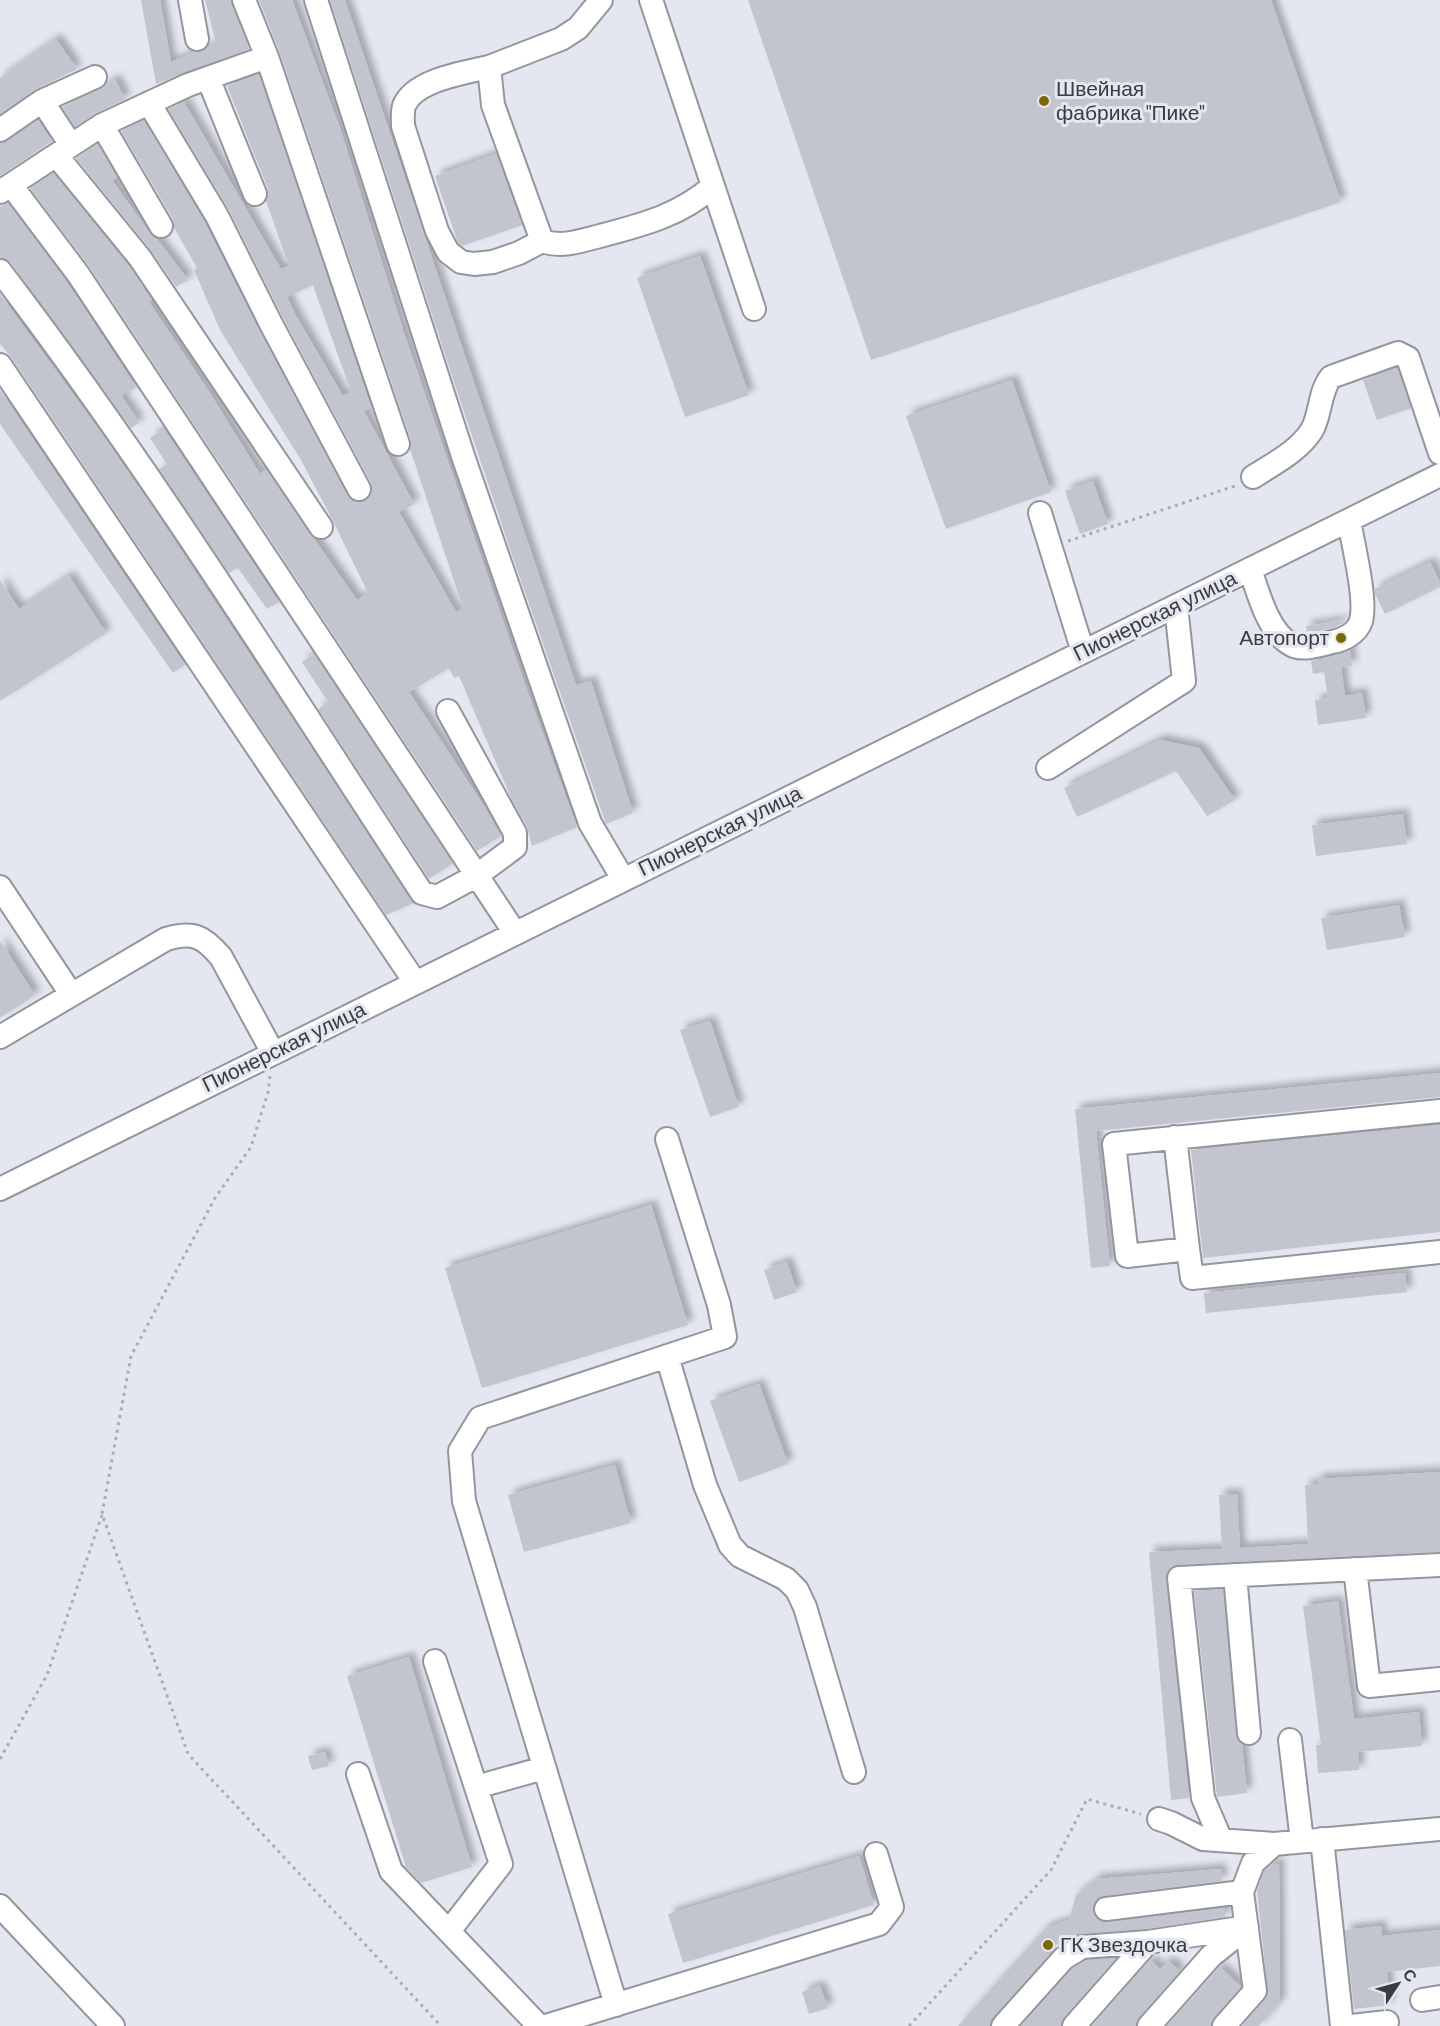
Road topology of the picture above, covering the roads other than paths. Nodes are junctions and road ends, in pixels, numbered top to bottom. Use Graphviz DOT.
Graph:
graph roads {
  1 [pos="190,0"];
  2 [pos="244,0"];
  3 [pos="316,0"];
  4 [pos="601,0"];
  5 [pos="651,0"];
  6 [pos="197,39"];
  7 [pos="267,57"];
  8 [pos="489,67"];
  9 [pos="94,77"];
  10 [pos="208,78"];
  11 [pos="42,101"];
  12 [pos="149,103"];
  13 [pos="102,125"];
  14 [pos="0,130"];
  15 [pos="63,150"];
  16 [pos="713,186"];
  17 [pos="6,189"];
  18 [pos="255,194"];
  19 [pos="161,226"];
  20 [pos="542,241"];
  21 [pos="0,271"];
  22 [pos="754,309"];
  23 [pos="0,365"];
  24 [pos="398,444"];
  25 [pos="1440,453"];
  26 [pos="1440,475"];
  27 [pos="1253,477"];
  28 [pos="359,489"];
  29 [pos="1040,513"];
  30 [pos="1349,520"];
  31 [pos="321,526"];
  32 [pos="1250,569"];
  33 [pos="1176,606"];
  34 [pos="1083,652"];
  35 [pos="448,711"];
  36 [pos="1047,768"];
  37 [pos="476,876"];
  38 [pos="623,879"];
  39 [pos="0,887"];
  40 [pos="515,933"];
  41 [pos="415,982"];
  42 [pos="71,994"];
  43 [pos="0,1037"];
  44 [pos="273,1053"];
  45 [pos="1440,1111"];
  46 [pos="1175,1137"];
  47 [pos="667,1138"];
  48 [pos="0,1188"];
  49 [pos="1188,1249"];
  50 [pos="1440,1252"];
  51 [pos="667,1356"];
  52 [pos="1440,1564"];
  53 [pos="1355,1569"];
  54 [pos="1235,1575"];
  55 [pos="435,1661"];
  56 [pos="1440,1679"];
  57 [pos="1249,1733"];
  58 [pos="1290,1740"];
  59 [pos="544,1768"];
  60 [pos="854,1772"];
  61 [pos="358,1774"];
  62 [pos="476,1787"];
  63 [pos="1159,1819"];
  64 [pos="1440,1829"];
  65 [pos="1221,1840"];
  66 [pos="1312,1840"];
  67 [pos="1274,1844"];
  68 [pos="876,1854"];
  69 [pos="1242,1892"];
  70 [pos="0,1906"];
  71 [pos="1106,1909"];
  72 [pos="1247,1927"];
  73 [pos="448,1931"];
  74 [pos="1148,1942"];
  75 [pos="606,2014"];
  76 [pos="1387,2022"];
  77 [pos="113,2026"];
  78 [pos="538,2026"];
  79 [pos="546,2026"];
  80 [pos="1003,2026"];
  81 [pos="1074,2026"];
  82 [pos="1149,2026"];
  83 [pos="1224,2026"];
  84 [pos="1342,2026"];
  85 [pos="1353,2026"];
  1 -- 6 [label="street"];
  2 -- 7 [label="street"];
  3 -- 38 [label="street"];
  4 -- 8 [label="street"];
  5 -- 16 [label="street"];
  7 -- 10 [label="street"];
  7 -- 24 [label="street"];
  8 -- 20 [label="street"];
  8 -- 20 [label="street"];
  9 -- 11 [label="street"];
  10 -- 12 [label="street"];
  10 -- 18 [label="street"];
  11 -- 14 [label="street"];
  11 -- 15 [label="street"];
  12 -- 13 [label="street"];
  12 -- 28 [label="street"];
  13 -- 15 [label="street"];
  13 -- 19 [label="street"];
  15 -- 17 [label="street"];
  15 -- 31 [label="street"];
  16 -- 20 [label="street"];
  16 -- 22 [label="street"];
  17 -- 37 [label="street"];
  21 -- 37 [label="street"];
  23 -- 41 [label="street"];
  25 -- 27 [label="street"];
  26 -- 30 [label="street, Пионерская улица"];
  29 -- 34 [label="street"];
  30 -- 32 [label="street, Пионерская улица"];
  30 -- 32 [label="street"];
  32 -- 33 [label="street, Пионерская улица"];
  33 -- 34 [label="street, Пионерская улица"];
  33 -- 36 [label="street"];
  34 -- 38 [label="street, Пионерская улица"];
  35 -- 37 [label="street"];
  37 -- 40 [label="street"];
  38 -- 40 [label="street, Пионерская улица"];
  39 -- 42 [label="street"];
  40 -- 41 [label="street, Пионерская улица"];
  41 -- 44 [label="street, Пионерская улица"];
  42 -- 43 [label="street"];
  42 -- 44 [label="street"];
  44 -- 48 [label="street, Пионерская улица"];
  45 -- 46 [label="street"];
  46 -- 49 [label="street"];
  46 -- 49 [label="street"];
  47 -- 51 [label="street"];
  49 -- 50 [label="street"];
  51 -- 59 [label="street"];
  51 -- 60 [label="street"];
  52 -- 53 [label="street"];
  53 -- 54 [label="street"];
  53 -- 56 [label="street"];
  54 -- 57 [label="street"];
  54 -- 65 [label="street"];
  55 -- 62 [label="street"];
  58 -- 66 [label="street"];
  59 -- 62 [label="street"];
  59 -- 75 [label="street"];
  61 -- 73 [label="street"];
  62 -- 73 [label="street"];
  63 -- 65 [label="street"];
  64 -- 66 [label="street"];
  65 -- 67 [label="street"];
  66 -- 67 [label="street"];
  66 -- 84 [label="street"];
  67 -- 69 [label="street"];
  68 -- 75 [label="street"];
  69 -- 71 [label="street"];
  69 -- 72 [label="street"];
  70 -- 77 [label="street"];
  72 -- 74 [label="street"];
  72 -- 82 [label="street"];
  72 -- 83 [label="street"];
  73 -- 78 [label="street"];
  74 -- 80 [label="street"];
  74 -- 81 [label="street"];
  75 -- 79 [label="street"];
  76 -- 85 [label="street"];
}
